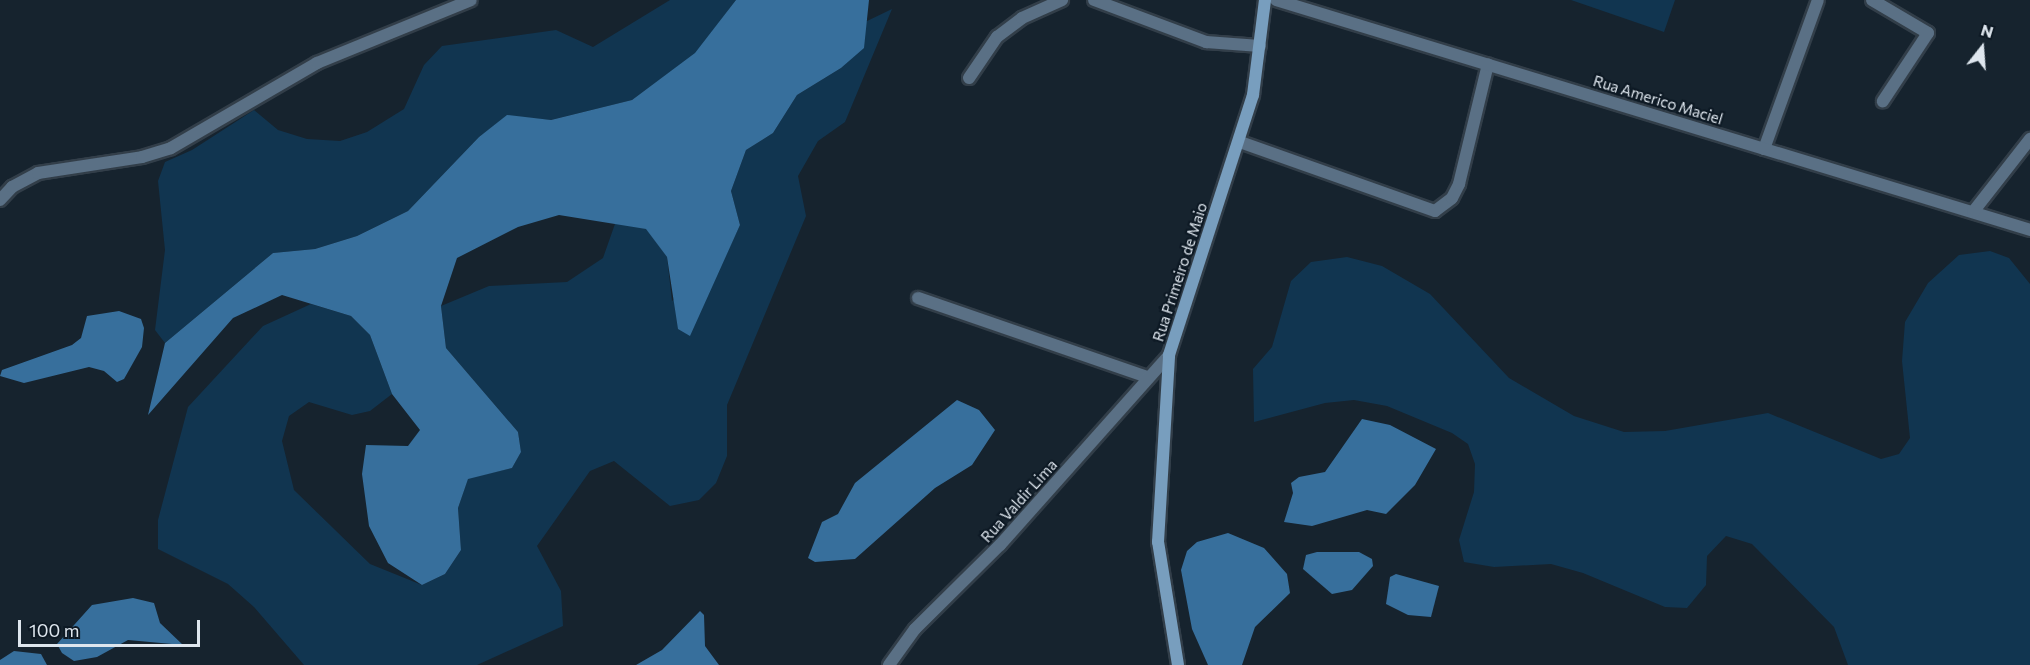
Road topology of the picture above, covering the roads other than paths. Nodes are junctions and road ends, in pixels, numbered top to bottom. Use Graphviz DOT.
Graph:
graph roads {
  1 [pos="471,0"];
  2 [pos="1062,0"];
  3 [pos="1094,0"];
  4 [pos="1264,0"];
  5 [pos="1276,0"];
  6 [pos="1818,0"];
  7 [pos="1872,0"];
  8 [pos="1260,46"];
  9 [pos="1488,64"];
  10 [pos="969,78"];
  11 [pos="1883,101"];
  12 [pos="2030,139"];
  13 [pos="1239,142"];
  14 [pos="1764,148"];
  15 [pos="0,200"];
  16 [pos="1973,212"];
  17 [pos="2030,230"];
  18 [pos="918,298"];
  19 [pos="1168,355"];
  20 [pos="1148,377"];
  21 [pos="889,665"];
  22 [pos="1178,665"];
  1 -- 15 [label="street"];
  2 -- 10 [label="street"];
  3 -- 8 [label="street"];
  4 -- 8 [label="main road, Rua Primeiro de Maio"];
  5 -- 9 [label="street, Rua Americo Maciel"];
  6 -- 14 [label="street"];
  7 -- 11 [label="street"];
  8 -- 13 [label="main road, Rua Primeiro de Maio"];
  9 -- 13 [label="street"];
  9 -- 14 [label="street, Rua Americo Maciel"];
  12 -- 16 [label="street"];
  13 -- 19 [label="main road, Rua Primeiro de Maio"];
  14 -- 16 [label="street, Rua Americo Maciel"];
  16 -- 17 [label="street, Rua Americo Maciel"];
  18 -- 20 [label="street"];
  19 -- 20 [label="street, Rua Valdir Lima"];
  19 -- 22 [label="main road, Rua Primeiro de Maio"];
  20 -- 21 [label="street, Rua Valdir Lima"];
}
